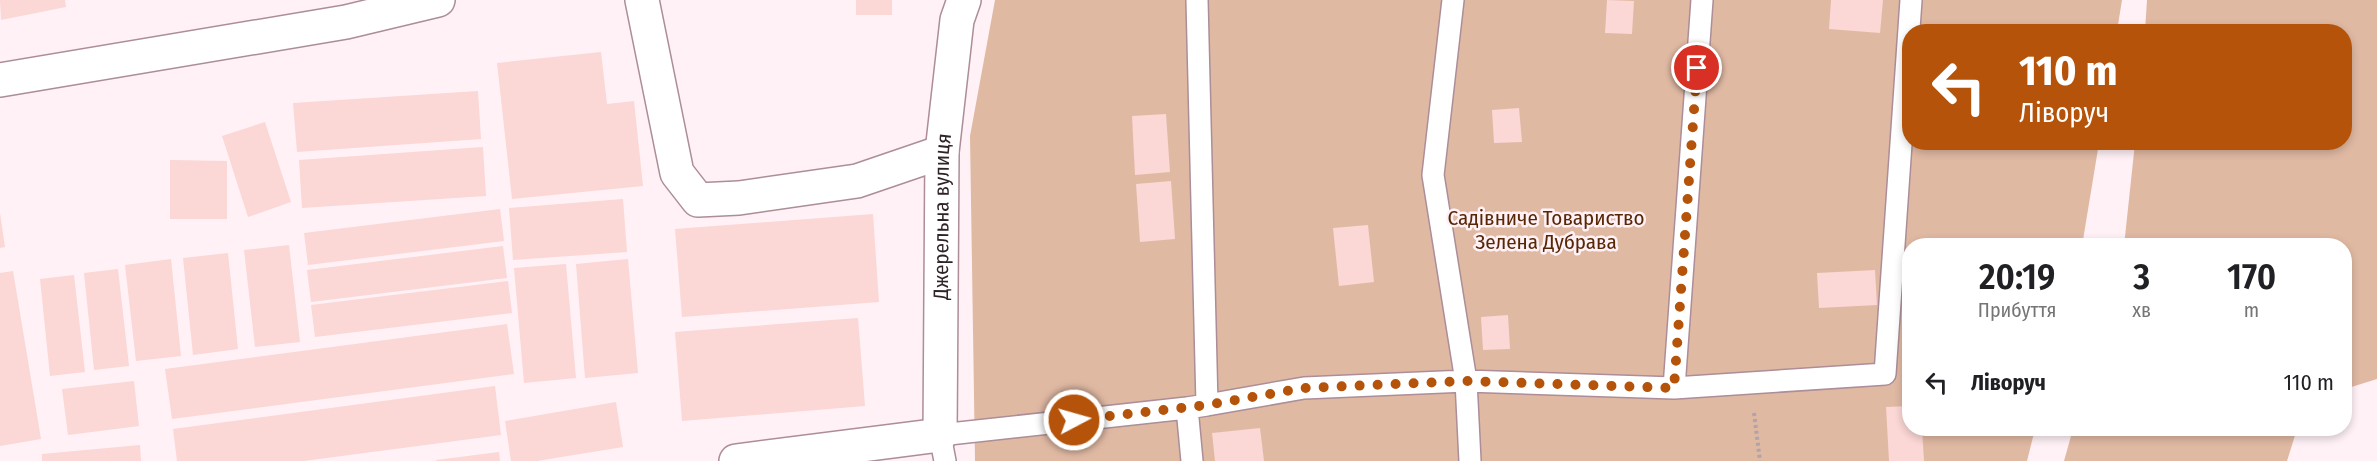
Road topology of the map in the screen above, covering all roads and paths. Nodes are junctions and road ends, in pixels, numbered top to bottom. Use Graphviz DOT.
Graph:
graph roads {
  1 [pos="438,0"];
  2 [pos="642,0"];
  3 [pos="964,0"];
  4 [pos="1197,0"];
  5 [pos="1453,0"];
  6 [pos="1702,0"];
  7 [pos="1911,0"];
  8 [pos="1909,24"];
  9 [pos="0,80"];
  10 [pos="1902,129"];
  11 [pos="942,152"];
  12 [pos="1466,381"];
  13 [pos="1750,383"];
  14 [pos="1674,388"];
  15 [pos="1197,406"];
  16 [pos="942,448"];
  17 [pos="736,461"];
  18 [pos="1192,461"];
  19 [pos="1470,461"];
  20 [pos="1760,461"];
  1 -- 9 [label="street"];
  2 -- 11 [label="street"];
  3 -- 11 [label="street, Джерельна вулиця"];
  4 -- 15 [label="lane"];
  5 -- 12 [label="lane"];
  6 -- 14 [label="lane"];
  7 -- 8 [label="lane"];
  10 -- 13 [label="lane"];
  11 -- 16 [label="street, Джерельна вулиця"];
  12 -- 14 [label="lane"];
  12 -- 15 [label="lane"];
  12 -- 19 [label="lane"];
  13 -- 14 [label="lane"];
  13 -- 20 [label="path"];
  15 -- 16 [label="lane"];
  15 -- 18 [label="lane"];
  16 -- 17 [label="street"];
}
